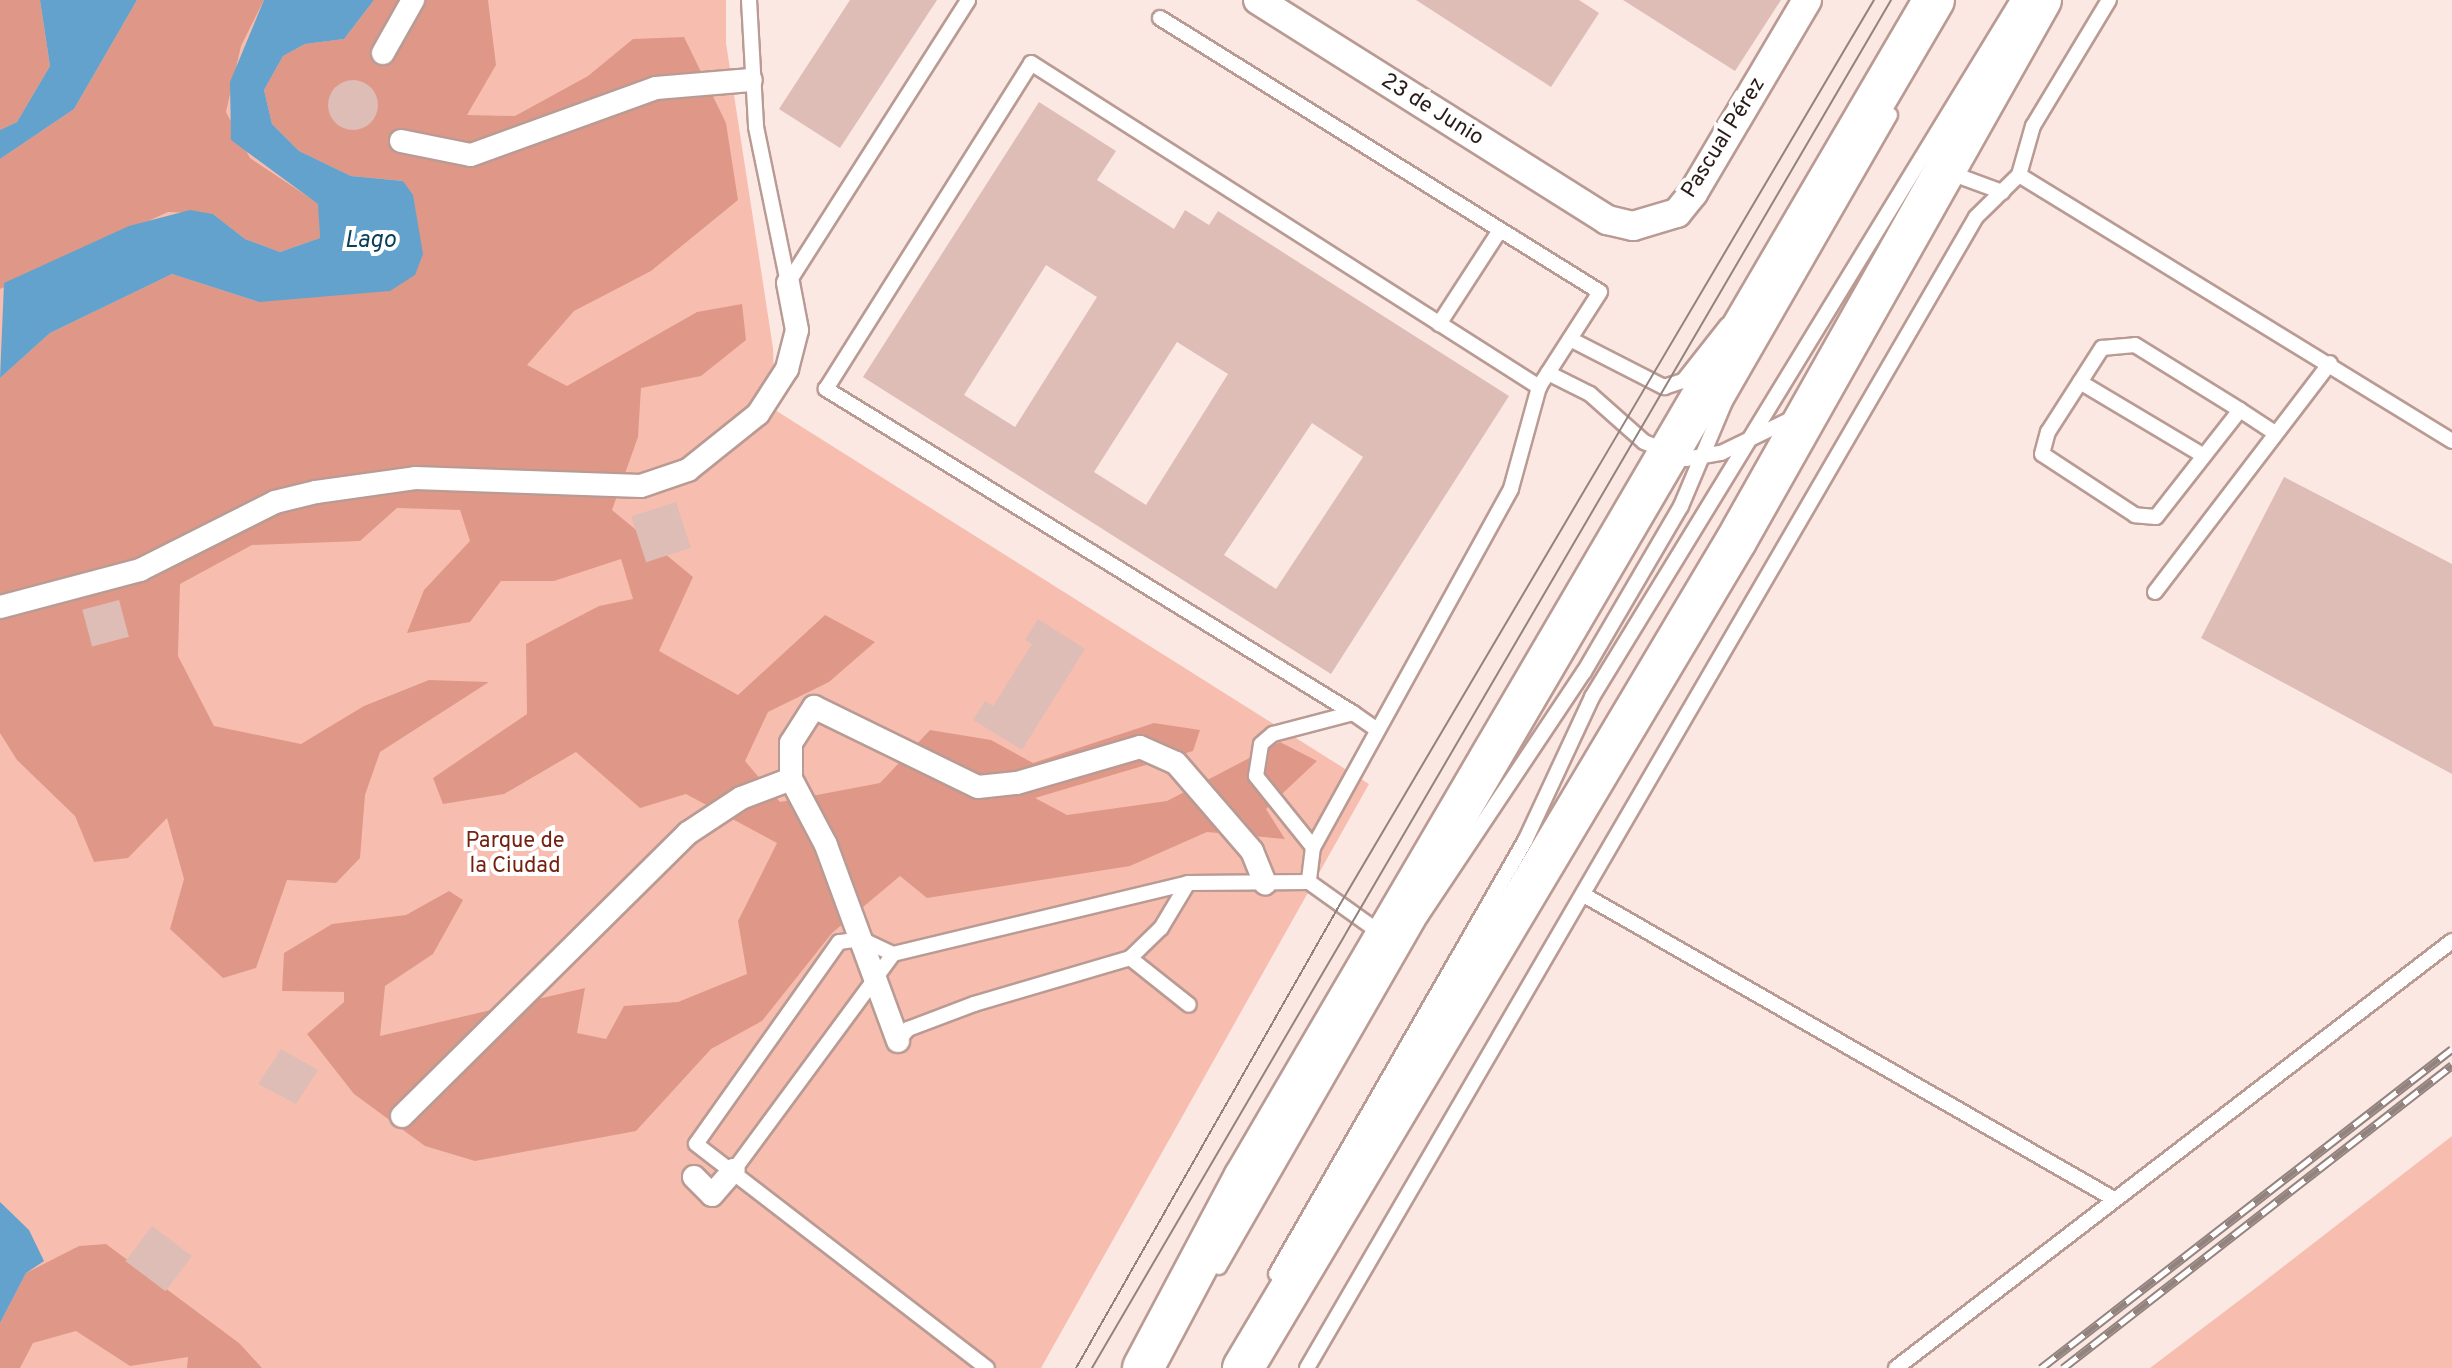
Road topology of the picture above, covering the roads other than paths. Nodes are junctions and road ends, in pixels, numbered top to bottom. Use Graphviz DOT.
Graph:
graph roads {
  1 [pos="413,0"];
  2 [pos="749,0"];
  3 [pos="968,0"];
  4 [pos="1258,0"];
  5 [pos="1807,0"];
  6 [pos="1934,0"];
  7 [pos="2018,0"];
  8 [pos="2041,0"];
  9 [pos="2109,0"];
  10 [pos="1160,18"];
  11 [pos="383,53"];
  12 [pos="751,80"];
  13 [pos="1900,97"];
  14 [pos="401,141"];
  15 [pos="1940,169"];
  16 [pos="2019,175"];
  17 [pos="2002,192"];
  18 [pos="1607,220"];
  19 [pos="1500,230"];
  20 [pos="788,283"];
  21 [pos="1753,312"];
  22 [pos="1439,324"];
  23 [pos="1570,339"];
  24 [pos="2330,363"];
  25 [pos="1548,373"];
  26 [pos="2080,382"];
  27 [pos="1539,387"];
  28 [pos="1813,409"];
  29 [pos="2240,410"];
  30 [pos="2275,433"];
  31 [pos="2452,441"];
  32 [pos="1745,442"];
  33 [pos="2204,456"];
  34 [pos="1686,458"];
  35 [pos="2155,592"];
  36 [pos="0,607"];
  37 [pos="1353,713"];
  38 [pos="1377,730"];
  39 [pos="791,779"];
  40 [pos="1313,847"];
  41 [pos="1309,882"];
  42 [pos="1188,883"];
  43 [pos="1265,884"];
  44 [pos="1584,895"];
  45 [pos="1386,937"];
  46 [pos="861,939"];
  47 [pos="2452,941"];
  48 [pos="893,954"];
  49 [pos="1130,958"];
  50 [pos="874,973"];
  51 [pos="1189,1005"];
  52 [pos="898,1041"];
  53 [pos="402,1116"];
  54 [pos="734,1170"];
  55 [pos="694,1177"];
  56 [pos="2114,1199"];
  57 [pos="1270,1285"];
  58 [pos="1246,1326"];
  59 [pos="987,1368"];
  60 [pos="1143,1368"];
  61 [pos="1152,1368"];
  62 [pos="1222,1368"];
  63 [pos="1243,1368"];
  64 [pos="1307,1368"];
  65 [pos="1896,1368"];
  1 -- 11 [label="street"];
  2 -- 12 [label="lane"];
  3 -- 20 [label="lane"];
  4 -- 18 [label="street, 23 de Junio"];
  5 -- 18 [label="street, Pascual Pérez"];
  6 -- 21 [label="main road"];
  7 -- 32 [label="lane"];
  8 -- 15 [label="main road"];
  9 -- 16 [label="lane"];
  10 -- 19 [label="lane"];
  12 -- 14 [label="street"];
  12 -- 20 [label="lane"];
  13 -- 34 [label="lane"];
  15 -- 17 [label="lane"];
  15 -- 28 [label="main road"];
  16 -- 17 [label="lane"];
  16 -- 24 [label="lane"];
  17 -- 44 [label="lane"];
  19 -- 22 [label="lane"];
  19 -- 23 [label="lane"];
  20 -- 36 [label="street"];
  21 -- 23 [label="lane"];
  21 -- 34 [label="main road"];
  22 -- 27 [label="lane"];
  22 -- 37 [label="lane"];
  23 -- 25 [label="lane"];
  24 -- 30 [label="lane"];
  24 -- 31 [label="lane"];
  25 -- 27 [label="lane"];
  25 -- 34 [label="lane"];
  26 -- 29 [label="lane"];
  26 -- 33 [label="lane"];
  26 -- 33 [label="lane"];
  27 -- 38 [label="lane"];
  28 -- 32 [label="lane"];
  28 -- 63 [label="main road"];
  29 -- 30 [label="lane"];
  29 -- 33 [label="lane"];
  30 -- 35 [label="lane"];
  32 -- 34 [label="lane"];
  32 -- 57 [label="lane"];
  34 -- 45 [label="main road"];
  34 -- 61 [label="lane"];
  37 -- 38 [label="lane"];
  37 -- 40 [label="lane"];
  38 -- 40 [label="lane"];
  39 -- 43 [label="street"];
  39 -- 46 [label="street"];
  39 -- 53 [label="street"];
  40 -- 41 [label="lane"];
  41 -- 43 [label="lane"];
  41 -- 45 [label="lane"];
  42 -- 43 [label="lane"];
  42 -- 48 [label="lane"];
  42 -- 49 [label="lane"];
  44 -- 56 [label="lane"];
  44 -- 64 [label="lane"];
  45 -- 60 [label="main road"];
  46 -- 48 [label="lane"];
  46 -- 50 [label="street"];
  46 -- 54 [label="lane"];
  47 -- 56 [label="lane"];
  48 -- 50 [label="lane"];
  49 -- 51 [label="lane"];
  49 -- 52 [label="lane"];
  50 -- 52 [label="street"];
  50 -- 54 [label="lane"];
  54 -- 55 [label="street"];
  54 -- 59 [label="lane"];
  56 -- 65 [label="lane"];
  58 -- 62 [label="lane"];
}
